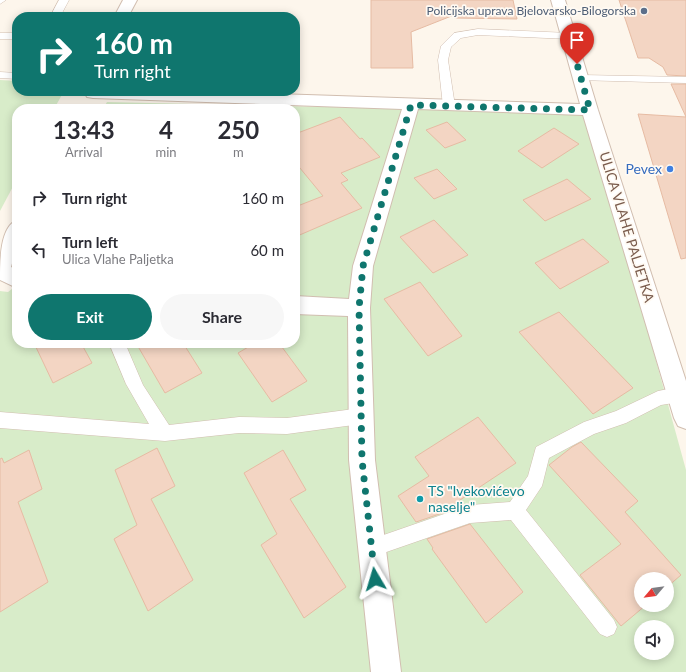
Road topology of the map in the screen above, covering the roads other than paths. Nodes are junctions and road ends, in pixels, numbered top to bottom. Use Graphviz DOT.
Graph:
graph roads {
  1 [pos="64,0"];
  2 [pos="130,0"];
  3 [pos="558,0"];
  4 [pos="58,12"];
  5 [pos="124,12"];
  6 [pos="0,36"];
  7 [pos="12,36"];
  8 [pos="569,36"];
  9 [pos="0,75"];
  10 [pos="12,76"];
  11 [pos="581,78"];
  12 [pos="686,80"];
  13 [pos="91,98"];
  14 [pos="411,105"];
  15 [pos="449,106"];
  16 [pos="590,110"];
  17 [pos="12,235"];
  18 [pos="0,270"];
  19 [pos="12,277"];
  20 [pos="300,305"];
  21 [pos="359,308"];
  22 [pos="119,348"];
  23 [pos="683,394"];
  24 [pos="361,416"];
  25 [pos="686,418"];
  26 [pos="0,420"];
  27 [pos="165,433"];
  28 [pos="515,511"];
  29 [pos="372,548"];
  30 [pos="607,627"];
  31 [pos="386,672"];
  1 -- 4 [label="lane"];
  2 -- 5 [label="street"];
  3 -- 8 [label="street, ULICA VLAHE PALJETKA"];
  6 -- 7 [label="lane"];
  8 -- 11 [label="street, ULICA VLAHE PALJETKA"];
  8 -- 15 [label="lane"];
  9 -- 10 [label="lane"];
  11 -- 12 [label="lane"];
  11 -- 16 [label="street, ULICA VLAHE PALJETKA"];
  13 -- 14 [label="street"];
  14 -- 15 [label="street"];
  14 -- 21 [label="street"];
  15 -- 16 [label="street"];
  16 -- 23 [label="street, ULICA VLAHE PALJETKA"];
  17 -- 18 [label="street"];
  18 -- 19 [label="street"];
  20 -- 21 [label="street"];
  21 -- 24 [label="street"];
  22 -- 27 [label="lane"];
  23 -- 25 [label="street, ULICA VLAHE PALJETKA"];
  23 -- 28 [label="lane"];
  24 -- 27 [label="lane"];
  24 -- 29 [label="street"];
  26 -- 27 [label="lane"];
  28 -- 29 [label="lane"];
  28 -- 30 [label="lane"];
  29 -- 31 [label="street"];
}
